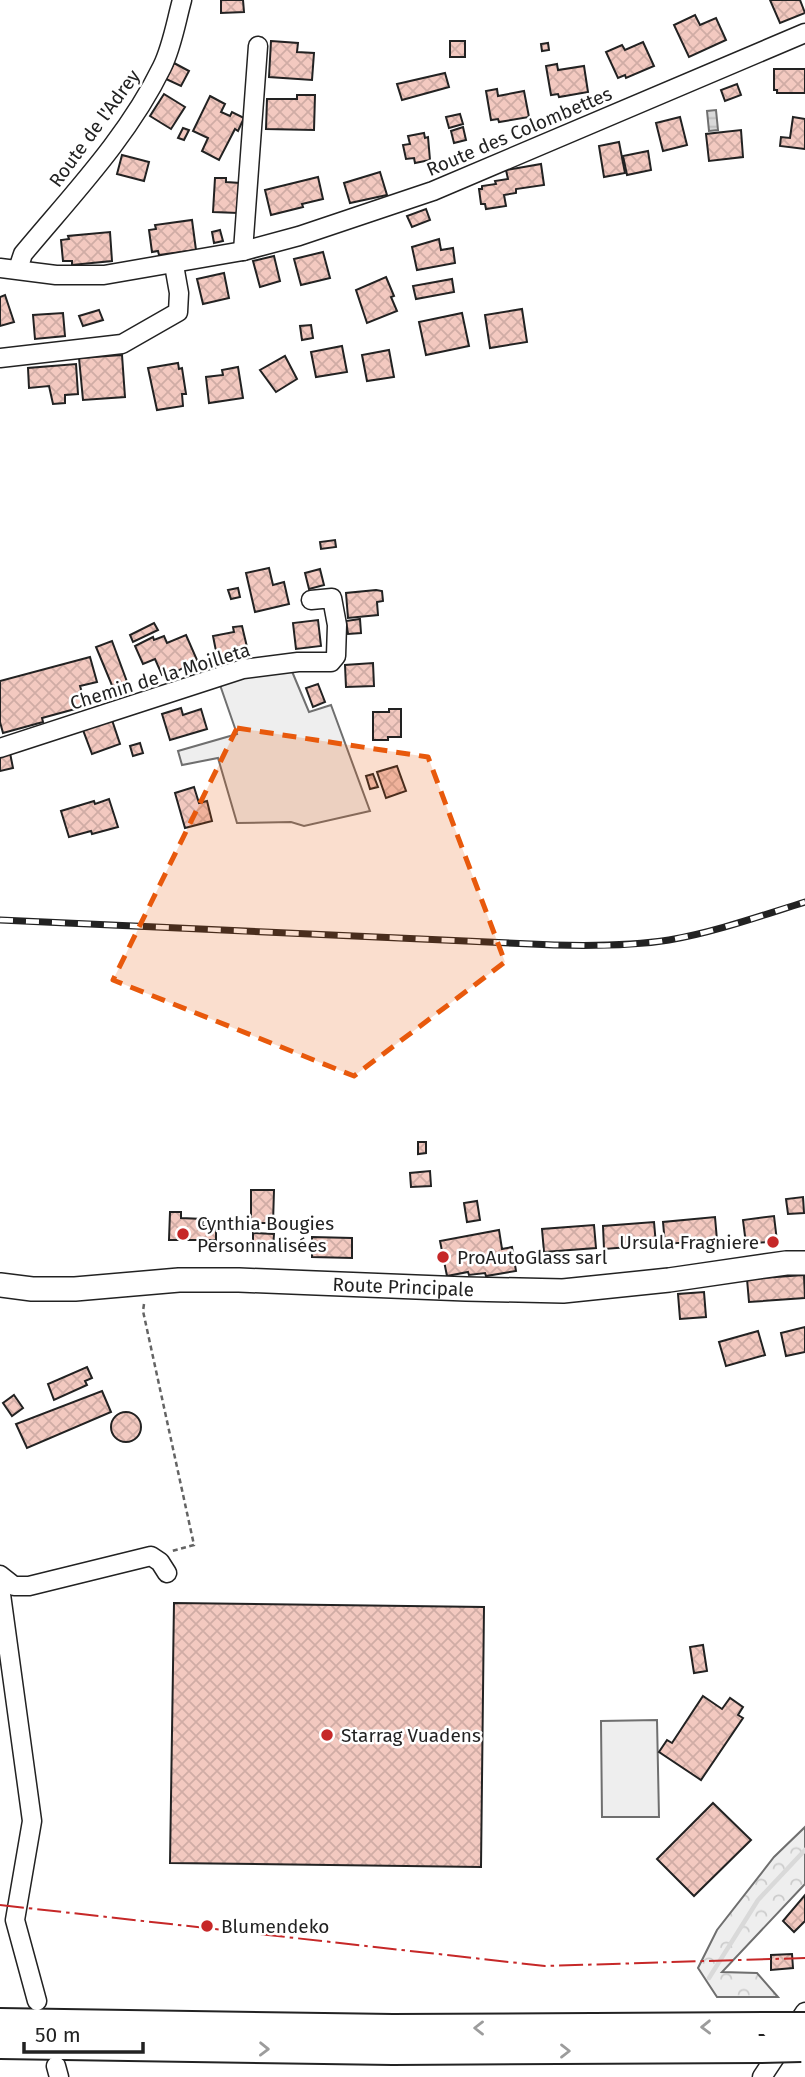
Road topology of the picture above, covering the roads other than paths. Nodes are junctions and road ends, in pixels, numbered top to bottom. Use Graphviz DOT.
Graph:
graph roads {
  1 [pos="182,0"];
  2 [pos="805,33"];
  3 [pos="258,46"];
  4 [pos="243,251"];
  5 [pos="174,264"];
  6 [pos="9,269"];
  7 [pos="0,358"];
  8 [pos="311,600"];
  9 [pos="0,748"];
  10 [pos="805,1263"];
  11 [pos="0,1285"];
  12 [pos="167,1573"];
  13 [pos="0,1574"];
  14 [pos="0,1587"];
  15 [pos="37,2001"];
  16 [pos="805,2012"];
  17 [pos="0,2022"];
  18 [pos="804,2041"];
  19 [pos="0,2045"];
  20 [pos="762,2077"];
  1 -- 6 [label="street, Route de l'Adrey"];
  2 -- 4 [label="street, Route des Colombettes"];
  3 -- 4 [label="street"];
  4 -- 5 [label="street, Route des Colombettes"];
  5 -- 6 [label="street, Route des Colombettes"];
  5 -- 7 [label="street"];
  8 -- 9 [label="street, Chemin de la Moilleta"];
  10 -- 11 [label="main road, Route Principale"];
  12 -- 13 [label="street"];
  14 -- 15 [label="street"];
  16 -- 20 [label="street"];
  18 -- 17 [label="highway, one-way, bridge"];
  19 -- 18 [label="highway, one-way, bridge"];
}
